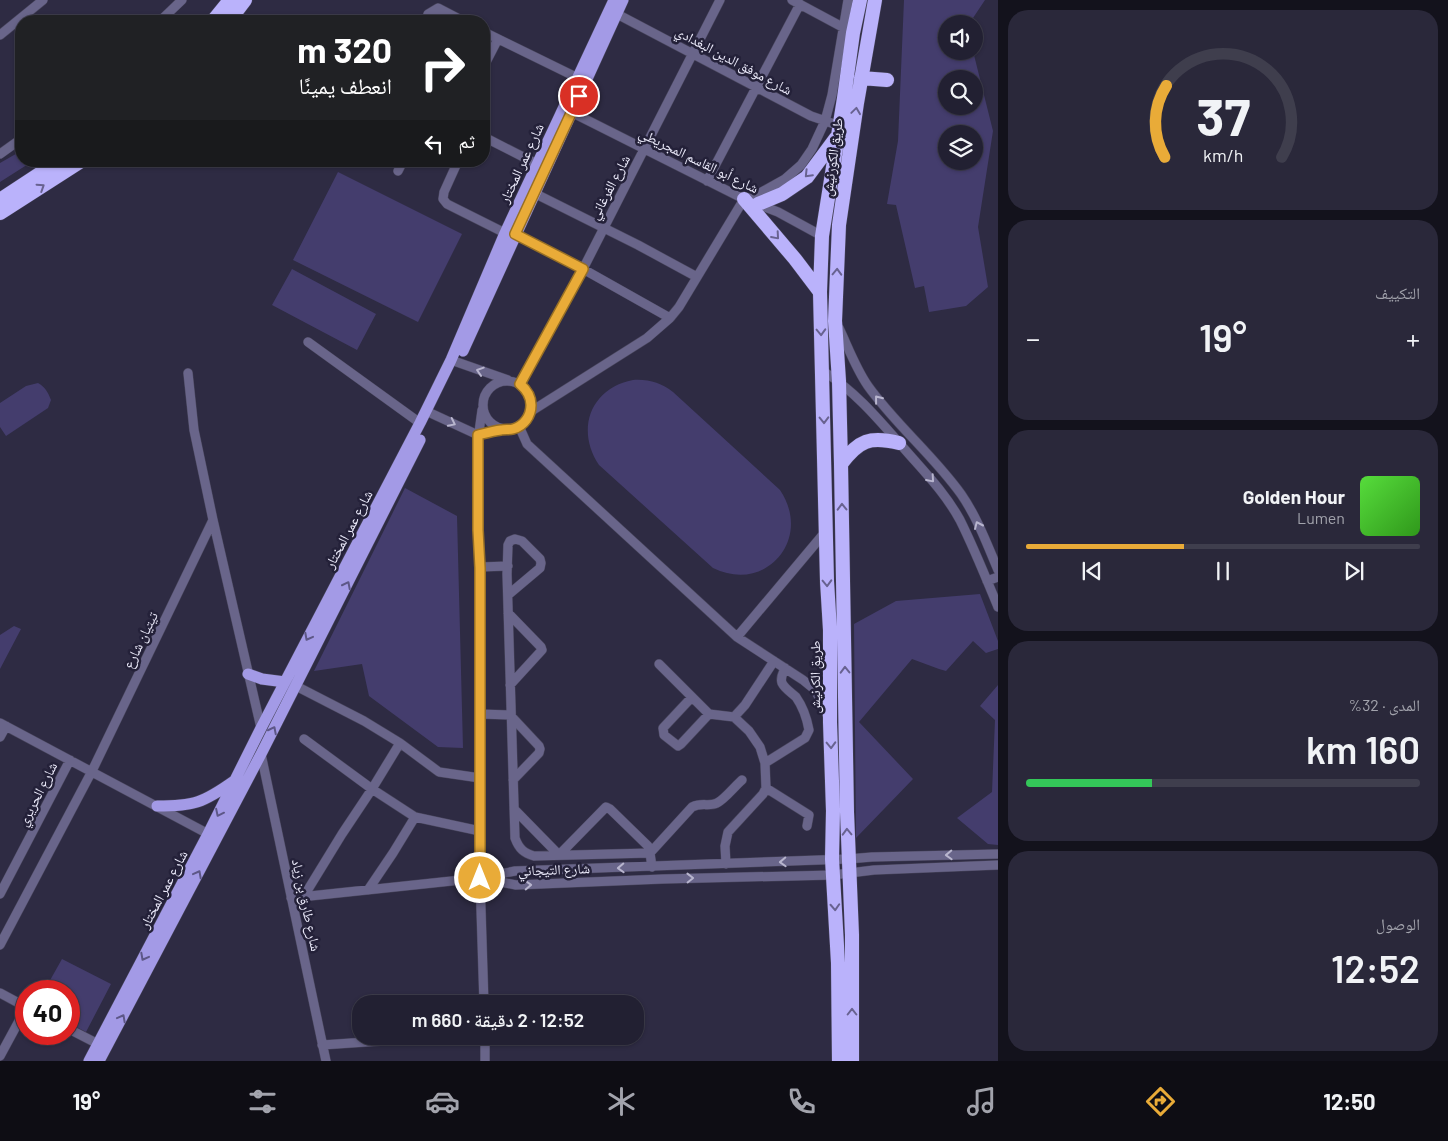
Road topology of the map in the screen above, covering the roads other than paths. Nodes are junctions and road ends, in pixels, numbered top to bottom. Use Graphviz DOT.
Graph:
graph roads {
  1 [pos="43,0"];
  2 [pos="182,0"];
  3 [pos="230,0"];
  4 [pos="245,0"];
  5 [pos="614,0"];
  6 [pos="623,0"];
  7 [pos="720,0"];
  8 [pos="848,0"];
  9 [pos="860,0"];
  10 [pos="875,0"];
  11 [pos="796,2"];
  12 [pos="617,14"];
  13 [pos="25,15"];
  14 [pos="166,15"];
  15 [pos="218,15"];
  16 [pos="234,15"];
  17 [pos="428,15"];
  18 [pos="451,15"];
  19 [pos="15,23"];
  20 [pos="848,30"];
  21 [pos="0,35"];
  22 [pos="490,35"];
  23 [pos="498,39"];
  24 [pos="490,54"];
  25 [pos="692,54"];
  26 [pos="578,78"];
  27 [pos="861,78"];
  28 [pos="887,80"];
  29 [pos="756,87"];
  30 [pos="568,110"];
  31 [pos="825,121"];
  32 [pos="839,130"];
  33 [pos="490,140"];
  34 [pos="15,143"];
  35 [pos="644,149"];
  36 [pos="0,154"];
  37 [pos="537,164"];
  38 [pos="51,167"];
  39 [pos="72,167"];
  40 [pos="400,167"];
  41 [pos="455,167"];
  42 [pos="398,171"];
  43 [pos="707,181"];
  44 [pos="534,193"];
  45 [pos="744,199"];
  46 [pos="0,200"];
  47 [pos="758,204"];
  48 [pos="0,213"];
  49 [pos="603,228"];
  50 [pos="510,233"];
  51 [pos="822,236"];
  52 [pos="583,269"];
  53 [pos="698,277"];
  54 [pos="820,292"];
  55 [pos="670,318"];
  56 [pos="835,321"];
  57 [pos="308,342"];
  58 [pos="454,361"];
  59 [pos="823,371"];
  60 [pos="188,373"];
  61 [pos="510,381"];
  62 [pos="839,381"];
  63 [pos="520,384"];
  64 [pos="482,410"];
  65 [pos="430,412"];
  66 [pos="530,412"];
  67 [pos="420,423"];
  68 [pos="519,426"];
  69 [pos="502,429"];
  70 [pos="478,435"];
  71 [pos="899,442"];
  72 [pos="926,452"];
  73 [pos="917,463"];
  74 [pos="841,464"];
  75 [pos="213,520"];
  76 [pos="826,531"];
  77 [pos="508,566"];
  78 [pos="480,568"];
  79 [pos="998,570"];
  80 [pos="998,577"];
  81 [pos="987,581"];
  82 [pos="508,596"];
  83 [pos="998,607"];
  84 [pos="508,613"];
  85 [pos="737,637"];
  86 [pos="774,661"];
  87 [pos="659,664"];
  88 [pos="785,668"];
  89 [pos="248,674"];
  90 [pos="285,682"];
  91 [pos="510,685"];
  92 [pos="296,686"];
  93 [pos="692,697"];
  94 [pos="480,714"];
  95 [pos="709,714"];
  96 [pos="510,715"];
  97 [pos="734,717"];
  98 [pos="830,722"];
  99 [pos="3,724"];
  100 [pos="261,728"];
  101 [pos="0,737"];
  102 [pos="304,739"];
  103 [pos="400,743"];
  104 [pos="261,754"];
  105 [pos="70,760"];
  106 [pos="765,762"];
  107 [pos="92,771"];
  108 [pos="480,778"];
  109 [pos="235,780"];
  110 [pos="513,780"];
  111 [pos="742,780"];
  112 [pos="766,788"];
  113 [pos="372,789"];
  114 [pos="157,806"];
  115 [pos="514,809"];
  116 [pos="415,817"];
  117 [pos="807,826"];
  118 [pos="480,831"];
  119 [pos="213,836"];
  120 [pos="650,853"];
  121 [pos="998,854"];
  122 [pos="559,855"];
  123 [pos="832,860"];
  124 [pos="726,864"];
  125 [pos="998,865"];
  126 [pos="849,866"];
  127 [pos="652,867"];
  128 [pos="663,867"];
  129 [pos="582,869"];
  130 [pos="833,875"];
  131 [pos="480,878"];
  132 [pos="663,879"];
  133 [pos="582,883"];
  134 [pos="368,890"];
  135 [pos="0,894"];
  136 [pos="304,896"];
  137 [pos="291,898"];
  138 [pos="0,945"];
  139 [pos="0,994"];
  140 [pos="484,995"];
  141 [pos="15,1002"];
  142 [pos="15,1028"];
  143 [pos="80,1035"];
  144 [pos="352,1043"];
  145 [pos="322,1045"];
  146 [pos="485,1045"];
  147 [pos="102,1046"];
  148 [pos="0,1056"];
  149 [pos="89,1061"];
  150 [pos="99,1061"];
  151 [pos="326,1061"];
  152 [pos="485,1061"];
  153 [pos="839,1061"];
  154 [pos="852,1061"];
  1 -- 13 [label="street"];
  2 -- 14 [label="street"];
  3 -- 15 [label="highway"];
  4 -- 16 [label="highway"];
  5 -- 26 [label="main road, شارع عمر المختار"];
  6 -- 12 [label="main road, شارع عمر المختار"];
  7 -- 25 [label="street, شارع الفرغاني"];
  8 -- 20 [label="street"];
  9 -- 20 [label="highway, طريق الكورنيش"];
  10 -- 27 [label="highway, طريق الكورنيش"];
  11 -- 20 [label="street"];
  11 -- 29 [label="street"];
  12 -- 25 [label="street, شارع موفق الدين البغدادي"];
  12 -- 30 [label="main road, شارع عمر المختار"];
  17 -- 18 [label="street"];
  19 -- 21 [label="street"];
  20 -- 31 [label="street"];
  20 -- 32 [label="highway, طريق الكورنيش"];
  22 -- 23 [label="street"];
  23 -- 24 [label="street"];
  23 -- 26 [label="street"];
  25 -- 29 [label="street, شارع موفق الدين البغدادي"];
  25 -- 35 [label="street, شارع الفرغاني"];
  26 -- 30 [label="main road, شارع عمر المختار"];
  27 -- 28 [label="highway"];
  56 -- 27 [label="highway, طريق الكورنيش, one-way"];
  29 -- 31 [label="street, شارع موفق الدين البغدادي"];
  29 -- 43 [label="street"];
  30 -- 35 [label="street, شارع أبو القاسم المجريطي"];
  30 -- 37 [label="main road, شارع عمر المختار"];
  30 -- 44 [label="main road, شارع عمر المختار"];
  31 -- 32 [label="street, شارع موفق الدين البغدادي"];
  31 -- 45 [label="street"];
  32 -- 47 [label="highway, one-way"];
  32 -- 51 [label="highway, طريق الكورنيش"];
  33 -- 37 [label="street"];
  34 -- 36 [label="street"];
  35 -- 43 [label="street, شارع أبو القاسم المجريطي"];
  35 -- 49 [label="street, شارع الفرغاني"];
  37 -- 50 [label="main road, شارع عمر المختار"];
  38 -- 46 [label="highway"];
  48 -- 39 [label="highway, one-way"];
  40 -- 42 [label="street"];
  41 -- 50 [label="street"];
  43 -- 45 [label="street, شارع أبو القاسم المجريطي"];
  44 -- 49 [label="street"];
  44 -- 50 [label="main road, شارع عمر المختار"];
  45 -- 47 [label="street, شارع أبو القاسم المجريطي"];
  45 -- 53 [label="street"];
  45 -- 54 [label="highway, one-way"];
  47 -- 51 [label="street, شارع أبو القاسم المجريطي"];
  49 -- 52 [label="street, شارع الفرغاني"];
  49 -- 53 [label="street"];
  50 -- 52 [label="street"];
  50 -- 58 [label="main road, شارع عمر المختار"];
  51 -- 54 [label="highway, طريق الكورنيش"];
  52 -- 55 [label="street"];
  52 -- 63 [label="street, شارع الفرغاني"];
  53 -- 55 [label="street"];
  54 -- 59 [label="highway, طريق الكرنيش, one-way"];
  55 -- 66 [label="street"];
  56 -- 62 [label="highway"];
  72 -- 56 [label="street, one-way"];
  57 -- 67 [label="street"];
  61 -- 58 [label="street, one-way"];
  58 -- 65 [label="main road, شارع عمر المختار"];
  59 -- 62 [label="street"];
  59 -- 76 [label="highway, طريق الكرنيش, one-way"];
  60 -- 75 [label="street"];
  61 -- 63 [label="street"];
  61 -- 64 [label="street"];
  62 -- 71 [label="street"];
  62 -- 74 [label="highway"];
  63 -- 66 [label="street"];
  64 -- 69 [label="street"];
  64 -- 70 [label="street"];
  65 -- 67 [label="main road, شارع عمر المختار"];
  65 -- 70 [label="street, one-way"];
  92 -- 65 [label="main road, شارع عمر المختار, one-way"];
  66 -- 68 [label="street"];
  67 -- 90 [label="main road, شارع عمر المختار, one-way"];
  68 -- 69 [label="street"];
  68 -- 85 [label="street"];
  69 -- 70 [label="street"];
  70 -- 78 [label="street"];
  71 -- 73 [label="street"];
  71 -- 74 [label="highway"];
  72 -- 73 [label="street"];
  79 -- 72 [label="street, one-way"];
  73 -- 81 [label="street, one-way"];
  126 -- 74 [label="highway, one-way"];
  75 -- 89 [label="street"];
  75 -- 107 [label="street, تيتيان شارع"];
  76 -- 85 [label="street"];
  76 -- 98 [label="highway, طريق الكرنيش, one-way"];
  77 -- 78 [label="street"];
  77 -- 82 [label="street"];
  77 -- 82 [label="street"];
  78 -- 94 [label="street"];
  80 -- 81 [label="street"];
  81 -- 83 [label="street"];
  82 -- 84 [label="street"];
  84 -- 91 [label="street"];
  84 -- 91 [label="street"];
  85 -- 86 [label="street"];
  86 -- 88 [label="street"];
  86 -- 97 [label="street"];
  87 -- 93 [label="street"];
  88 -- 98 [label="street"];
  88 -- 106 [label="street"];
  89 -- 90 [label="main road"];
  89 -- 100 [label="street"];
  90 -- 100 [label="main road, شارع عمر المختار"];
  91 -- 96 [label="street"];
  92 -- 103 [label="street"];
  104 -- 92 [label="main road, شارع عمر المختار, one-way"];
  93 -- 95 [label="street"];
  93 -- 95 [label="street"];
  94 -- 96 [label="street"];
  94 -- 108 [label="street"];
  95 -- 97 [label="street"];
  96 -- 110 [label="street"];
  96 -- 110 [label="street"];
  97 -- 106 [label="street"];
  98 -- 123 [label="highway, طريق الكرنيش, one-way"];
  99 -- 101 [label="street"];
  99 -- 105 [label="street"];
  100 -- 109 [label="main road, شارع عمر المختار"];
  102 -- 113 [label="street"];
  103 -- 108 [label="street"];
  103 -- 113 [label="street"];
  104 -- 119 [label="main road, شارع عمر المختار"];
  104 -- 137 [label="street, شارع طارق بن زياد"];
  105 -- 107 [label="street"];
  105 -- 135 [label="street, شارع الحريري"];
  106 -- 112 [label="street"];
  107 -- 114 [label="street"];
  107 -- 138 [label="street, تيتيان شارع"];
  108 -- 118 [label="street"];
  109 -- 114 [label="main road"];
  109 -- 119 [label="main road, شارع عمر المختار, one-way"];
  110 -- 115 [label="street"];
  111 -- 120 [label="street"];
  112 -- 117 [label="street"];
  112 -- 124 [label="street"];
  113 -- 116 [label="street"];
  113 -- 136 [label="street"];
  114 -- 119 [label="street"];
  115 -- 122 [label="street"];
  115 -- 122 [label="street"];
  116 -- 118 [label="street"];
  116 -- 134 [label="street"];
  118 -- 131 [label="street"];
  119 -- 147 [label="main road, شارع عمر المختار"];
  120 -- 122 [label="street"];
  120 -- 122 [label="street"];
  120 -- 127 [label="street"];
  121 -- 126 [label="street, one-way"];
  123 -- 124 [label="street, شارع التيجاني, one-way"];
  123 -- 126 [label="street, شارع التيجاني"];
  123 -- 130 [label="highway, طريق الكرنيش"];
  124 -- 128 [label="street, شارع التيجاني"];
  125 -- 126 [label="street"];
  126 -- 130 [label="street, شارع التيجاني"];
  154 -- 126 [label="highway, one-way"];
  127 -- 128 [label="street, شارع التيجاني"];
  127 -- 129 [label="street, شارع التيجاني, one-way"];
  128 -- 132 [label="street"];
  129 -- 131 [label="street, شارع التيجاني"];
  129 -- 133 [label="street"];
  132 -- 130 [label="street, شارع التيجاني, one-way"];
  130 -- 153 [label="highway, طريق الكرنيش, one-way"];
  131 -- 133 [label="street, شارع التيجاني, one-way"];
  131 -- 134 [label="street"];
  131 -- 140 [label="street"];
  132 -- 133 [label="street, شارع التيجاني"];
  134 -- 136 [label="street"];
  136 -- 137 [label="street"];
  137 -- 145 [label="street, شارع طارق بن زياد"];
  139 -- 141 [label="street"];
  142 -- 148 [label="street"];
  143 -- 147 [label="street"];
  144 -- 145 [label="street"];
  145 -- 151 [label="street, شارع طارق بن زياد"];
  146 -- 152 [label="street"];
  147 -- 149 [label="main road, شارع عمر المختار"];
  147 -- 150 [label="main road, شارع عمر المختار"];
}
